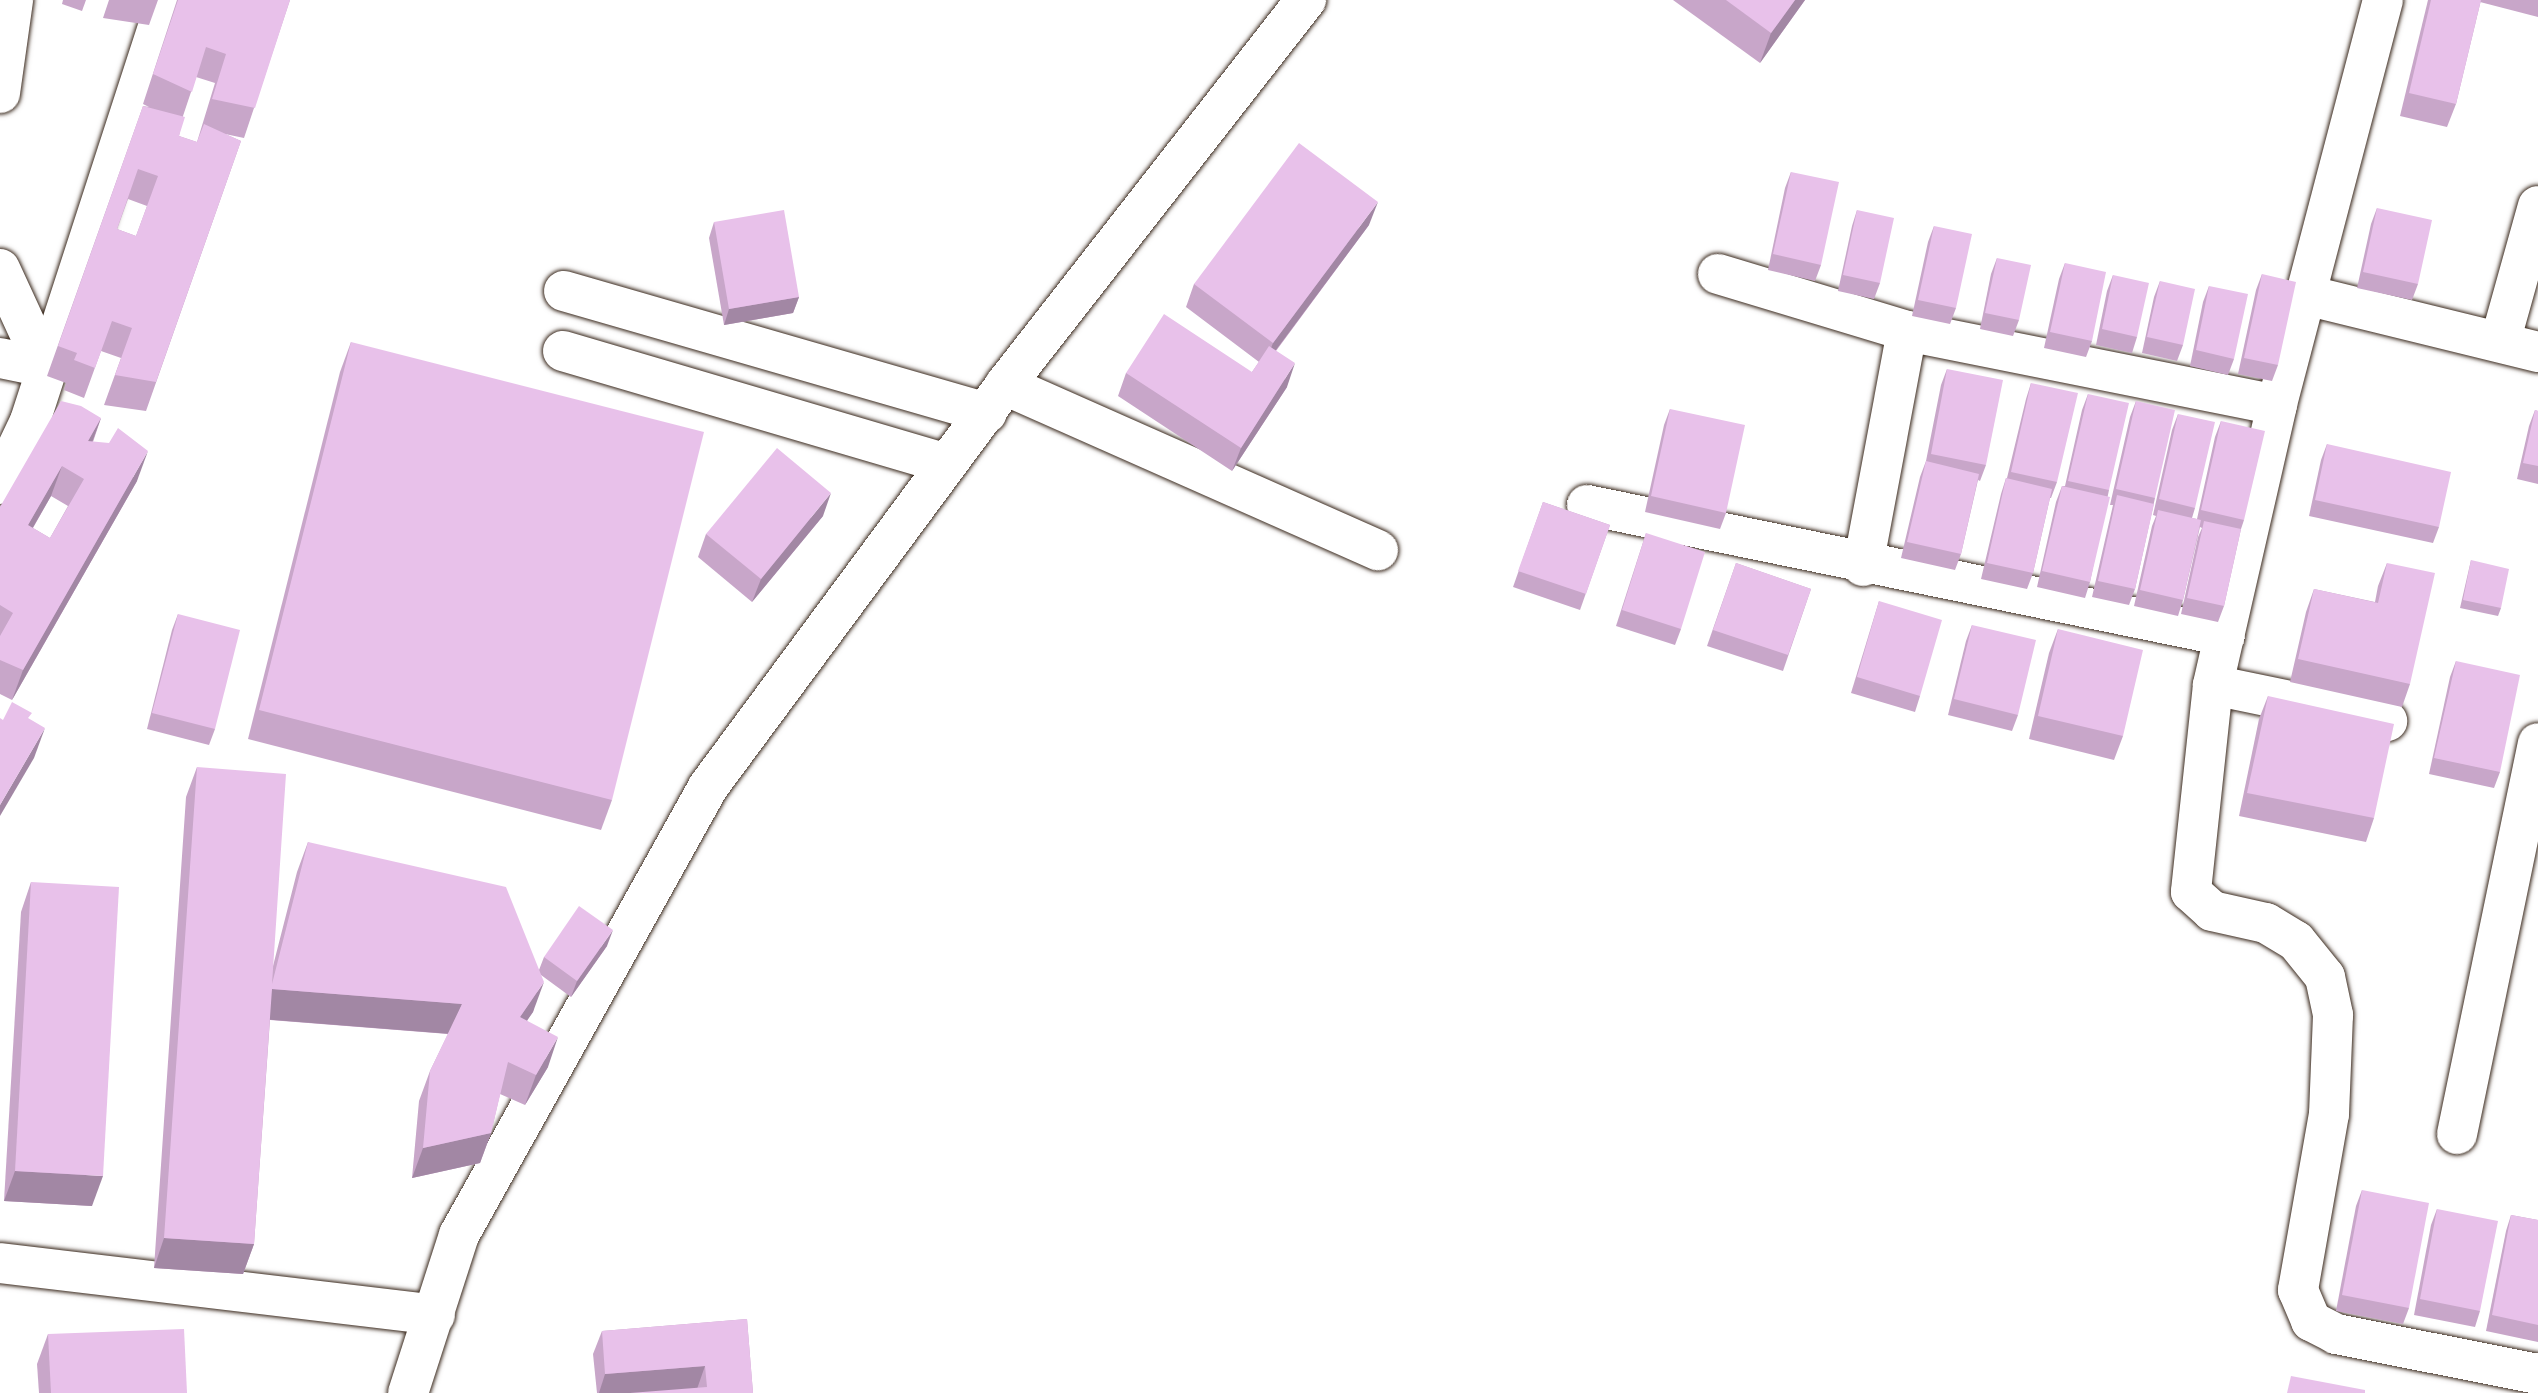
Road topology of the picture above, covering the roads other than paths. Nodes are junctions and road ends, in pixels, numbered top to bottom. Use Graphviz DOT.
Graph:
graph roads {
  1 [pos="167,0"];
  2 [pos="1306,0"];
  3 [pos="2383,0"];
  4 [pos="9,1"];
  5 [pos="0,93"];
  6 [pos="2538,206"];
  7 [pos="0,269"];
  8 [pos="1718,274"];
  9 [pos="564,291"];
  10 [pos="2306,295"];
  11 [pos="1907,331"];
  12 [pos="2500,342"];
  13 [pos="563,351"];
  14 [pos="2538,352"];
  15 [pos="0,358"];
  16 [pos="45,367"];
  17 [pos="996,399"];
  18 [pos="2277,405"];
  19 [pos="947,464"];
  20 [pos="0,484"];
  21 [pos="1587,505"];
  22 [pos="1378,550"];
  23 [pos="1863,566"];
  24 [pos="2225,636"];
  25 [pos="2213,685"];
  26 [pos="2387,721"];
  27 [pos="2538,743"];
  28 [pos="2457,1134"];
  29 [pos="0,1263"];
  30 [pos="435,1315"];
  31 [pos="2538,1374"];
  32 [pos="408,1393"];
  1 -- 16 [label="street"];
  2 -- 17 [label="street"];
  3 -- 10 [label="street"];
  4 -- 5 [label="street"];
  6 -- 12 [label="street"];
  7 -- 16 [label="street"];
  8 -- 11 [label="street"];
  9 -- 17 [label="street"];
  10 -- 12 [label="street"];
  10 -- 18 [label="street"];
  11 -- 18 [label="street"];
  11 -- 23 [label="street"];
  12 -- 14 [label="street"];
  13 -- 19 [label="street"];
  15 -- 16 [label="street"];
  16 -- 20 [label="street"];
  17 -- 19 [label="street"];
  17 -- 22 [label="street"];
  18 -- 24 [label="street"];
  19 -- 30 [label="street"];
  21 -- 23 [label="street"];
  23 -- 24 [label="street"];
  24 -- 25 [label="street"];
  25 -- 26 [label="street"];
  25 -- 31 [label="street"];
  27 -- 28 [label="street"];
  29 -- 30 [label="street"];
  30 -- 32 [label="street"];
}
